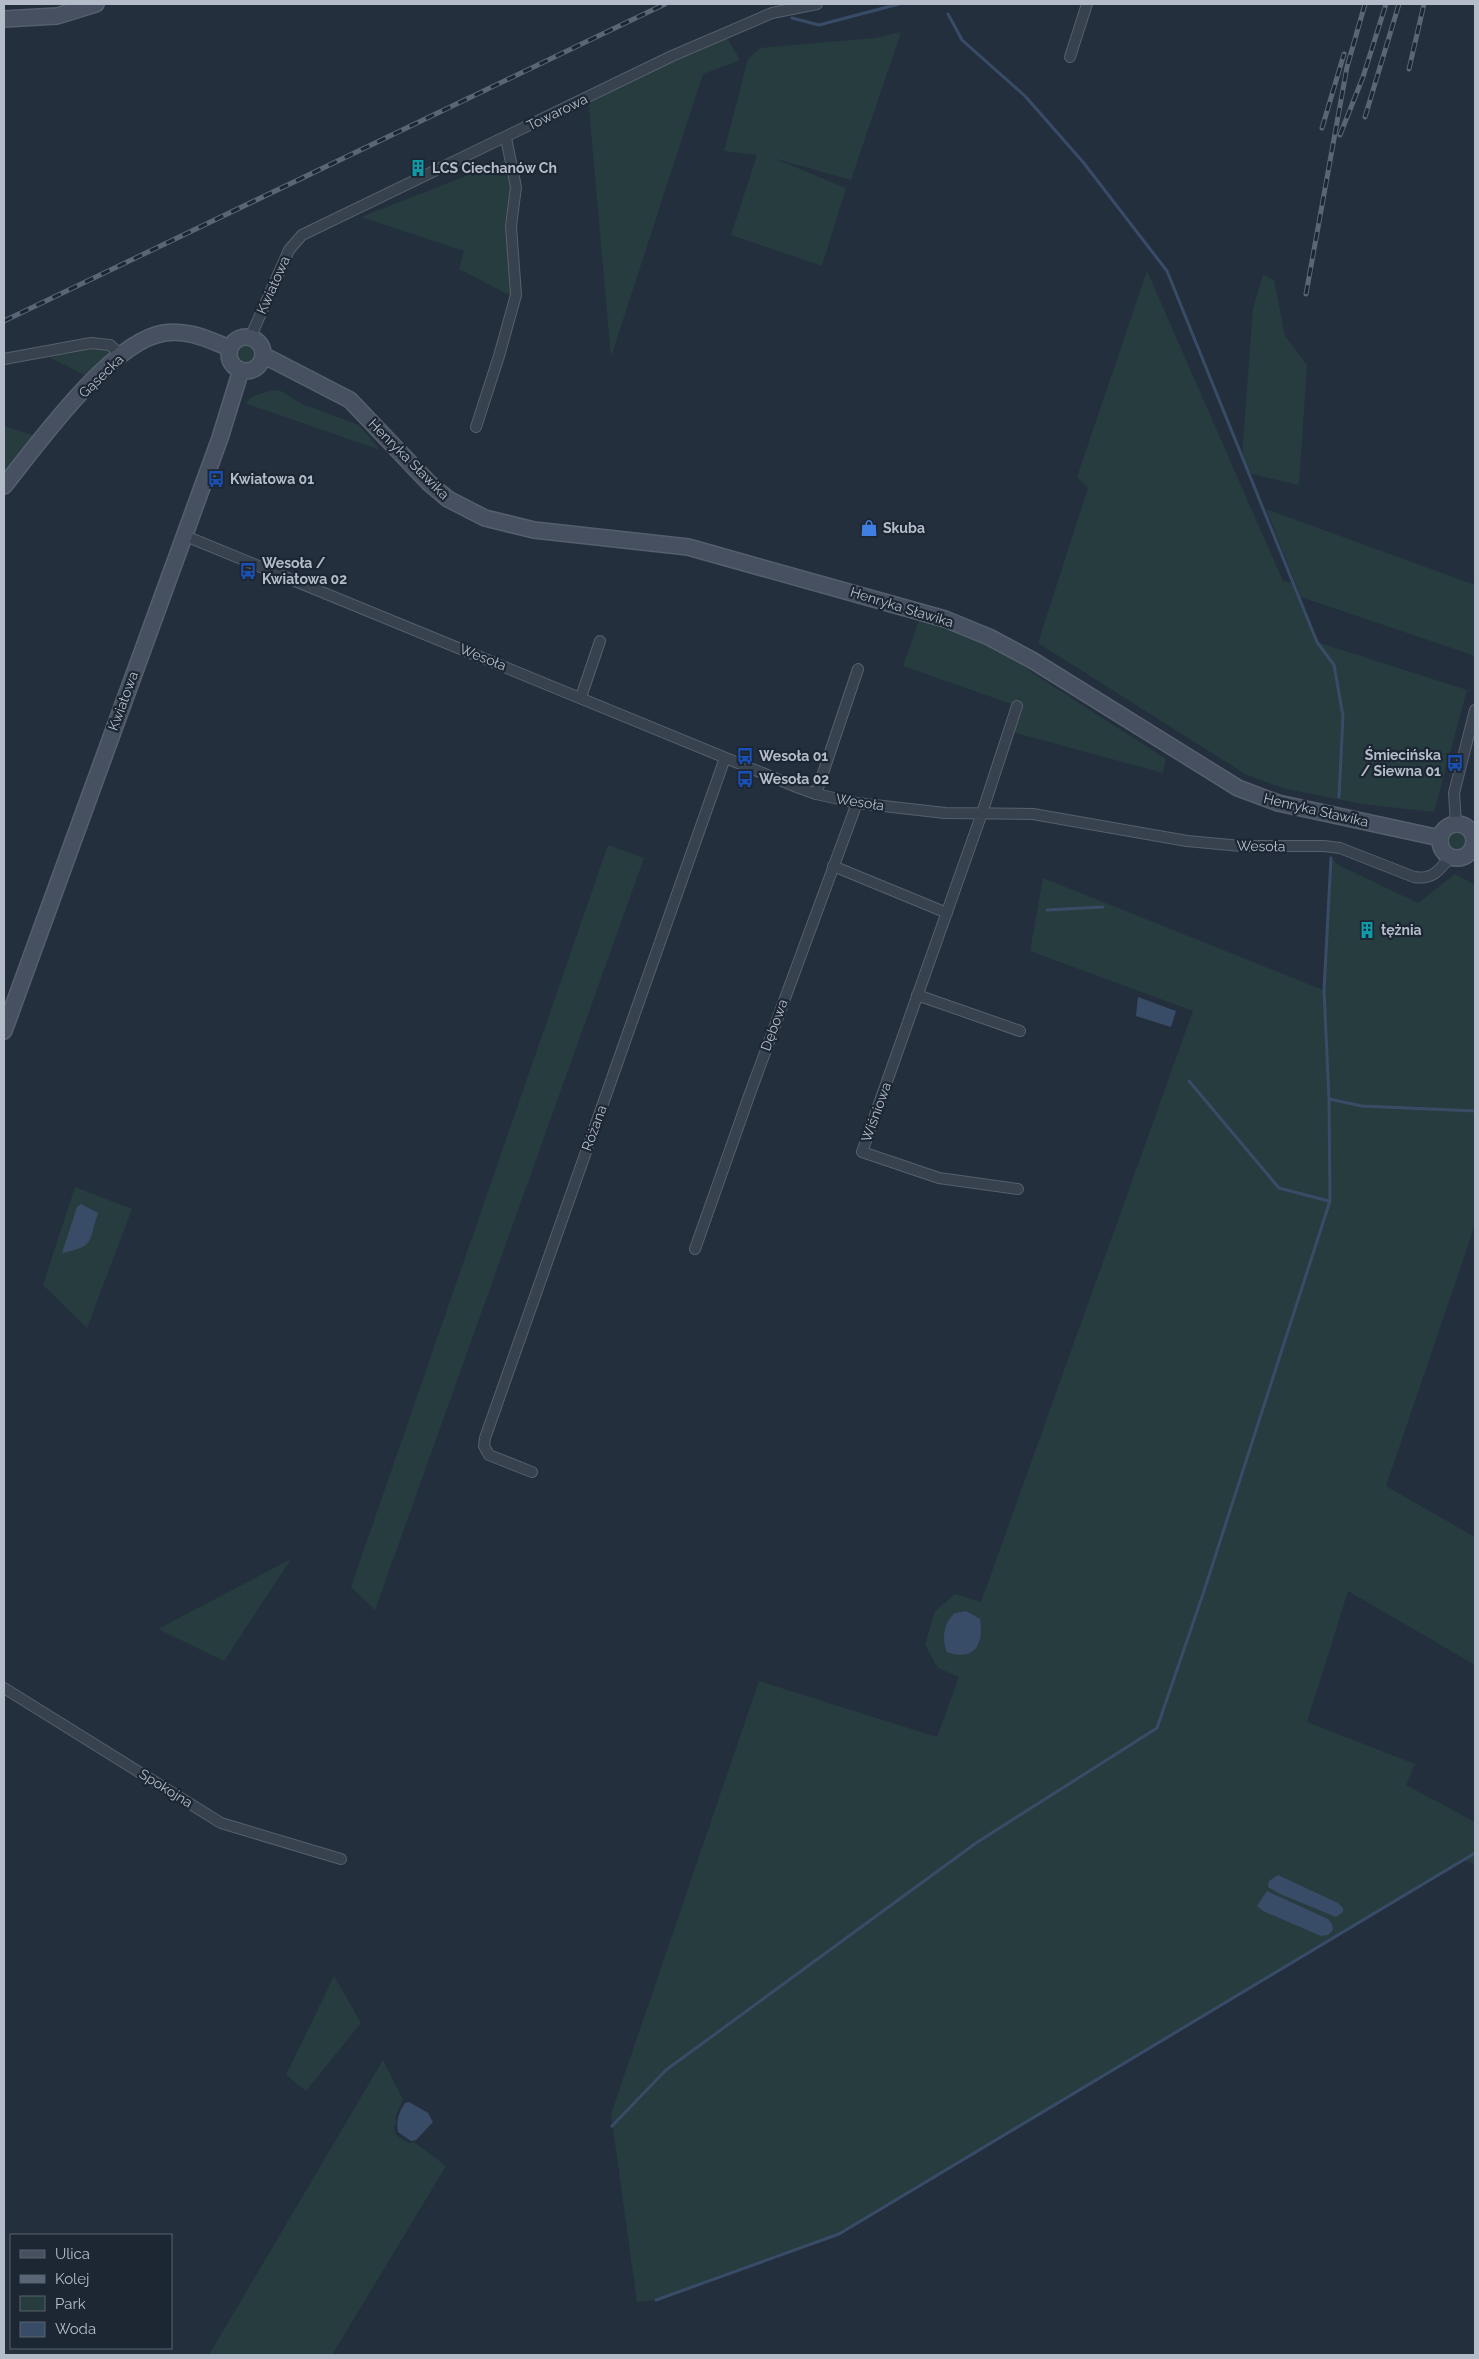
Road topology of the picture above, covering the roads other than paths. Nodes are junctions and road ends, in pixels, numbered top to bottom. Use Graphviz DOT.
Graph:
graph roads {
  1 [pos="96,4"];
  2 [pos="817,4"];
  3 [pos="1087,4"];
  4 [pos="4,19"];
  5 [pos="1070,57"];
  6 [pos="506,138"];
  7 [pos="302,235"];
  8 [pos="250,338"];
  9 [pos="230,348"];
  10 [pos="121,354"];
  11 [pos="4,358"];
  12 [pos="260,360"];
  13 [pos="241,370"];
  14 [pos="476,427"];
  15 [pos="4,486"];
  16 [pos="183,535"];
  17 [pos="600,641"];
  18 [pos="858,669"];
  19 [pos="581,698"];
  20 [pos="1017,706"];
  21 [pos="1475,710"];
  22 [pos="726,758"];
  23 [pos="816,794"];
  24 [pos="857,803"];
  25 [pos="982,813"];
  26 [pos="1456,824"];
  27 [pos="1440,838"];
  28 [pos="1473,853"];
  29 [pos="1450,857"];
  30 [pos="833,866"];
  31 [pos="947,913"];
  32 [pos="917,995"];
  33 [pos="4,1031"];
  34 [pos="1020,1031"];
  35 [pos="1018,1189"];
  36 [pos="696,1249"];
  37 [pos="532,1472"];
  38 [pos="4,1688"];
  39 [pos="341,1860"];
  1 -- 4 [label="main road"];
  2 -- 6 [label="street, Towarowa"];
  3 -- 5 [label="street"];
  6 -- 7 [label="street, Towarowa"];
  6 -- 14 [label="street"];
  7 -- 8 [label="street, Kwiatowa"];
  8 -- 9 [label="main road"];
  8 -- 12 [label="main road"];
  9 -- 10 [label="main road, Gąsecka"];
  9 -- 13 [label="main road"];
  10 -- 11 [label="street"];
  10 -- 15 [label="main road, Gąsecka"];
  12 -- 13 [label="main road"];
  12 -- 27 [label="main road, Henryka Sławika"];
  13 -- 16 [label="main road, Kwiatowa"];
  16 -- 19 [label="street, Wesoła"];
  16 -- 33 [label="main road, Kwiatowa"];
  17 -- 19 [label="street"];
  18 -- 23 [label="street"];
  19 -- 22 [label="street, Wesoła"];
  20 -- 25 [label="street, Wiśniowa"];
  21 -- 26 [label="street"];
  22 -- 23 [label="street, Wesoła"];
  22 -- 37 [label="street, Różana"];
  23 -- 24 [label="street, Wesoła"];
  24 -- 25 [label="street, Wesoła"];
  24 -- 30 [label="street, Dębowa"];
  25 -- 29 [label="street, Wesoła"];
  25 -- 31 [label="street, Wiśniowa"];
  26 -- 27 [label="main road"];
  26 -- 28 [label="main road"];
  27 -- 29 [label="main road"];
  28 -- 29 [label="main road"];
  30 -- 31 [label="street"];
  30 -- 36 [label="street, Dębowa"];
  31 -- 32 [label="street, Wiśniowa"];
  32 -- 34 [label="street"];
  32 -- 35 [label="street, Wiśniowa"];
  38 -- 39 [label="street, Spokojna"];
}
